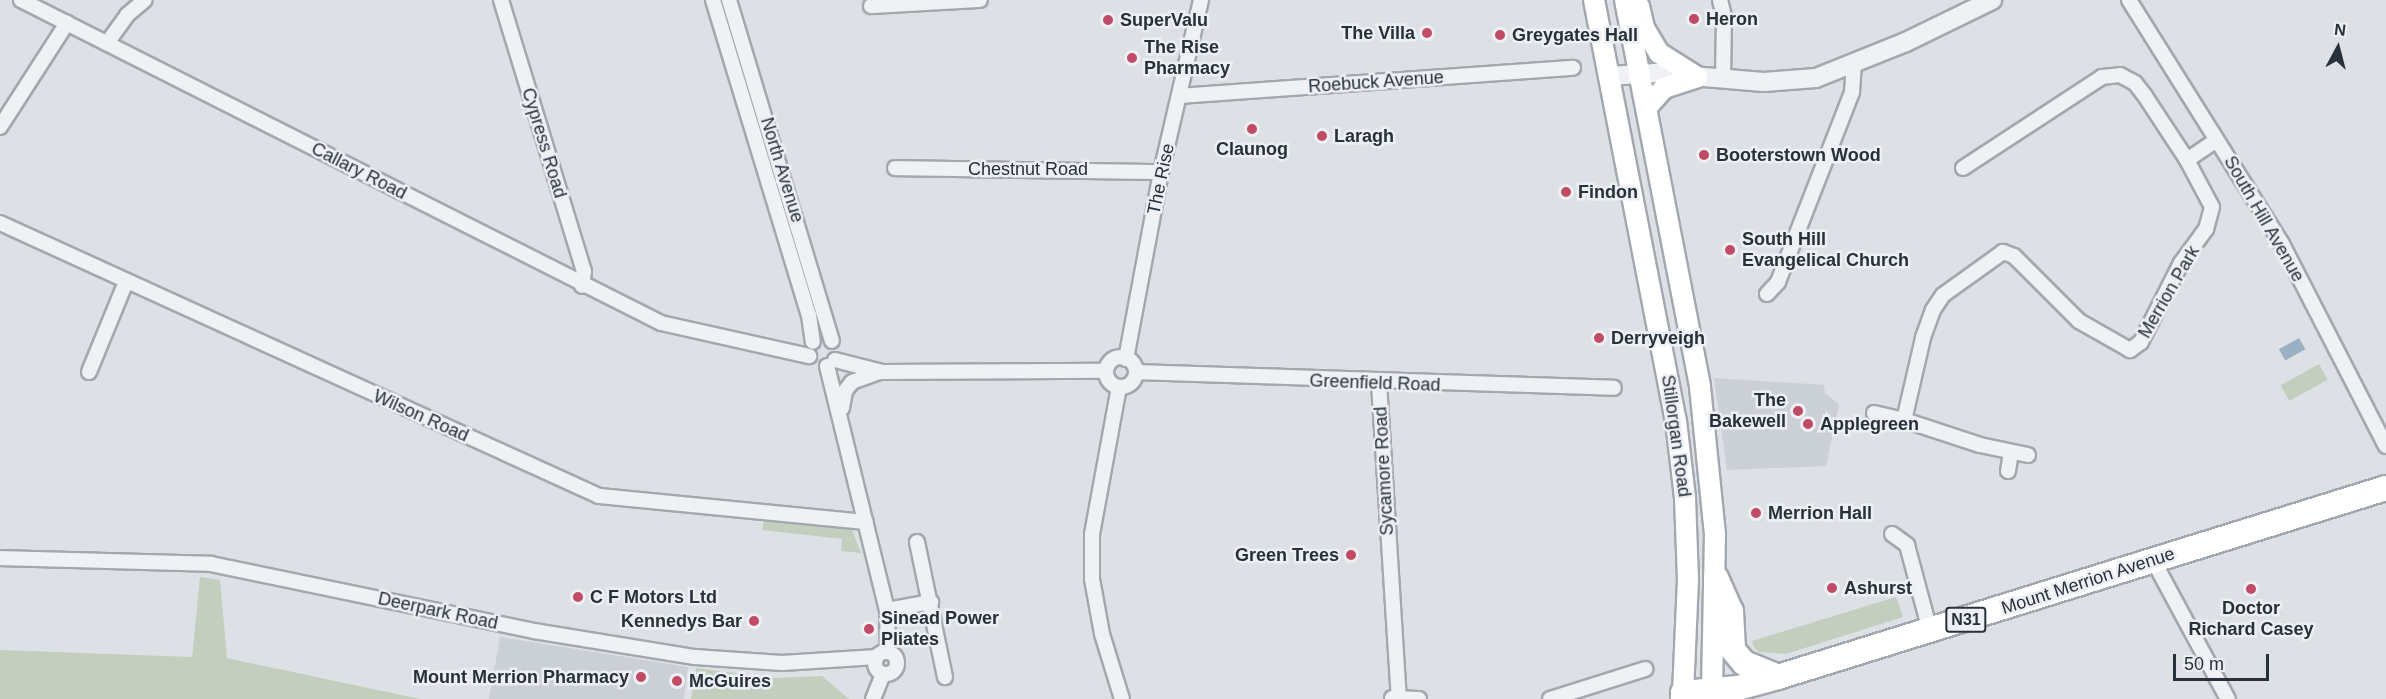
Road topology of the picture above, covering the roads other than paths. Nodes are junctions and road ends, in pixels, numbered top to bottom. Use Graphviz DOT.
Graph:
graph roads {
  1 [pos="21,0"];
  2 [pos="145,0"];
  3 [pos="501,0"];
  4 [pos="713,0"];
  5 [pos="729,0"];
  6 [pos="980,0"];
  7 [pos="1201,0"];
  8 [pos="1720,0"];
  9 [pos="1992,0"];
  10 [pos="2129,0"];
  11 [pos="1629,2"];
  12 [pos="1595,5"];
  13 [pos="871,6"];
  14 [pos="67,23"];
  15 [pos="107,43"];
  16 [pos="1854,65"];
  17 [pos="1574,68"];
  18 [pos="1639,72"];
  19 [pos="1609,76"];
  20 [pos="1697,77"];
  21 [pos="1723,77"];
  22 [pos="1179,96"];
  23 [pos="1646,108"];
  24 [pos="0,128"];
  25 [pos="2217,140"];
  26 [pos="2187,160"];
  27 [pos="895,168"];
  28 [pos="1963,168"];
  29 [pos="1161,172"];
  30 [pos="0,223"];
  31 [pos="126,282"];
  32 [pos="582,286"];
  33 [pos="1767,294"];
  34 [pos="832,341"];
  35 [pos="813,342"];
  36 [pos="809,356"];
  37 [pos="1126,359"];
  38 [pos="831,363"];
  39 [pos="89,372"];
  40 [pos="882,372"];
  41 [pos="1106,372"];
  42 [pos="1136,372"];
  43 [pos="1379,383"];
  44 [pos="1119,387"];
  45 [pos="1614,388"];
  46 [pos="841,412"];
  47 [pos="1874,413"];
  48 [pos="1904,420"];
  49 [pos="2386,446"];
  50 [pos="2011,452"];
  51 [pos="2028,455"];
  52 [pos="2008,471"];
  53 [pos="2386,488"];
  54 [pos="866,522"];
  55 [pos="1892,534"];
  56 [pos="917,542"];
  57 [pos="0,558"];
  58 [pos="2153,560"];
  59 [pos="1716,578"];
  60 [pos="931,602"];
  61 [pos="887,610"];
  62 [pos="1930,631"];
  63 [pos="1686,637"];
  64 [pos="882,655"];
  65 [pos="1644,669"];
  66 [pos="883,674"];
  67 [pos="945,677"];
  68 [pos="1778,677"];
  69 [pos="1712,695"];
  70 [pos="1683,696"];
  71 [pos="1396,698"];
  72 [pos="873,699"];
  73 [pos="1122,699"];
  74 [pos="1419,699"];
  75 [pos="1550,699"];
  76 [pos="2228,699"];
  1 -- 14 [label="street, Callary Road"];
  2 -- 15 [label="street"];
  3 -- 32 [label="street, Cypress Road"];
  4 -- 35 [label="street, North Avenue"];
  5 -- 34 [label="street, North Avenue"];
  6 -- 13 [label="street"];
  7 -- 22 [label="street, The Rise"];
  8 -- 21 [label="street"];
  9 -- 16 [label="street"];
  10 -- 25 [label="street, South Hill Avenue"];
  11 -- 12 [label="main road"];
  11 -- 18 [label="main road, Stillorgan Road"];
  11 -- 20 [label="main road"];
  12 -- 19 [label="main road, Stillorgan Road"];
  14 -- 15 [label="street, Callary Road"];
  14 -- 24 [label="street"];
  15 -- 32 [label="street, Callary Road"];
  16 -- 21 [label="street"];
  16 -- 33 [label="street"];
  17 -- 22 [label="street, Roebuck Avenue"];
  18 -- 19 [label="street"];
  18 -- 20 [label="street"];
  18 -- 23 [label="main road, Stillorgan Road"];
  19 -- 63 [label="main road, Stillorgan Road"];
  20 -- 21 [label="street"];
  20 -- 23 [label="main road"];
  22 -- 29 [label="street, The Rise"];
  23 -- 59 [label="main road, Stillorgan Road"];
  25 -- 26 [label="street"];
  25 -- 49 [label="street, South Hill Avenue"];
  26 -- 28 [label="street, Merrion Park"];
  26 -- 48 [label="street, Merrion Park"];
  27 -- 29 [label="street, Chestnut Road"];
  29 -- 37 [label="street, The Rise"];
  30 -- 31 [label="street, Wilson Road"];
  31 -- 39 [label="street"];
  31 -- 54 [label="street, Wilson Road"];
  32 -- 36 [label="street, Callary Road"];
  34 -- 35 [label="street"];
  34 -- 38 [label="street"];
  35 -- 36 [label="street"];
  36 -- 38 [label="street"];
  37 -- 41 [label="street"];
  37 -- 42 [label="street"];
  38 -- 40 [label="street"];
  38 -- 46 [label="street"];
  40 -- 41 [label="street"];
  40 -- 46 [label="street"];
  41 -- 44 [label="street"];
  42 -- 43 [label="street, Greenfield Road"];
  42 -- 44 [label="street"];
  43 -- 45 [label="street, Greenfield Road"];
  43 -- 71 [label="street, Sycamore Road"];
  44 -- 73 [label="street"];
  46 -- 54 [label="street"];
  47 -- 48 [label="street"];
  48 -- 50 [label="street"];
  50 -- 51 [label="street"];
  50 -- 52 [label="street"];
  53 -- 58 [label="highway, Mount Merrion Avenue / N31"];
  54 -- 61 [label="street"];
  55 -- 62 [label="street"];
  56 -- 60 [label="street"];
  57 -- 64 [label="street, Deerpark Road"];
  58 -- 62 [label="highway, Mount Merrion Avenue / N31"];
  58 -- 76 [label="street"];
  59 -- 63 [label="main road"];
  59 -- 68 [label="highway"];
  59 -- 69 [label="main road, Stillorgan Road"];
  60 -- 61 [label="street"];
  60 -- 67 [label="street"];
  61 -- 64 [label="street"];
  62 -- 68 [label="highway, Mount Merrion Avenue / N31"];
  63 -- 70 [label="main road, Stillorgan Road"];
  64 -- 66 [label="street"];
  64 -- 66 [label="street"];
  65 -- 75 [label="street"];
  66 -- 72 [label="street"];
  68 -- 69 [label="highway, Mount Merrion Avenue / N31"];
  69 -- 70 [label="highway, Mount Merrion Avenue / N31"];
  71 -- 74 [label="street"];
}
